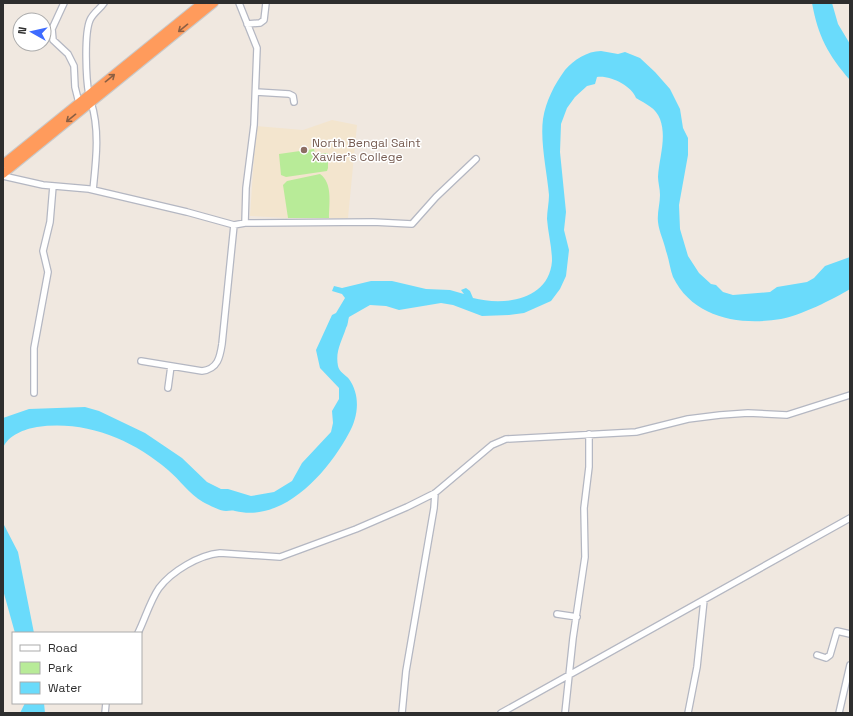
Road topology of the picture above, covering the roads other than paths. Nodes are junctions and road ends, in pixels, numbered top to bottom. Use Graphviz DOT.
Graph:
graph roads {
  1 [pos="64,3"];
  2 [pos="104,3"];
  3 [pos="202,3"];
  4 [pos="214,3"];
  5 [pos="239,3"];
  6 [pos="266,3"];
  7 [pos="247,24"];
  8 [pos="256,92"];
  9 [pos="90,99"];
  10 [pos="294,102"];
  11 [pos="79,103"];
  12 [pos="476,159"];
  13 [pos="3,164"];
  14 [pos="3,175"];
  15 [pos="54,186"];
  16 [pos="93,190"];
  17 [pos="245,223"];
  18 [pos="234,224"];
  19 [pos="141,361"];
  20 [pos="171,366"];
  21 [pos="168,388"];
  22 [pos="34,393"];
  23 [pos="850,395"];
  24 [pos="589,434"];
  25 [pos="435,492"];
  26 [pos="850,518"];
  27 [pos="704,600"];
  28 [pos="557,614"];
  29 [pos="577,617"];
  30 [pos="138,632"];
  31 [pos="850,634"];
  32 [pos="817,655"];
  33 [pos="850,665"];
  34 [pos="569,676"];
  35 [pos="402,713"];
  36 [pos="501,713"];
  37 [pos="565,713"];
  38 [pos="688,713"];
  39 [pos="839,713"];
  1 -- 11 [label="street"];
  2 -- 9 [label="street"];
  9 -- 3 [label="highway, one-way"];
  4 -- 9 [label="highway, one-way"];
  5 -- 7 [label="street"];
  6 -- 7 [label="street"];
  7 -- 8 [label="street"];
  8 -- 10 [label="street"];
  8 -- 17 [label="street"];
  9 -- 11 [label="highway"];
  9 -- 14 [label="highway, one-way"];
  9 -- 16 [label="street"];
  11 -- 13 [label="highway"];
  12 -- 17 [label="street"];
  14 -- 15 [label="street"];
  15 -- 16 [label="street"];
  15 -- 22 [label="street"];
  16 -- 18 [label="street"];
  17 -- 18 [label="street"];
  18 -- 20 [label="street"];
  19 -- 20 [label="street"];
  20 -- 21 [label="street"];
  23 -- 24 [label="street"];
  24 -- 25 [label="street"];
  24 -- 29 [label="street"];
  25 -- 30 [label="street"];
  25 -- 35 [label="street"];
  26 -- 27 [label="street"];
  27 -- 34 [label="street"];
  27 -- 38 [label="street"];
  28 -- 29 [label="street"];
  29 -- 34 [label="street"];
  31 -- 32 [label="street"];
  33 -- 39 [label="street"];
  34 -- 36 [label="street"];
  34 -- 37 [label="street"];
}
